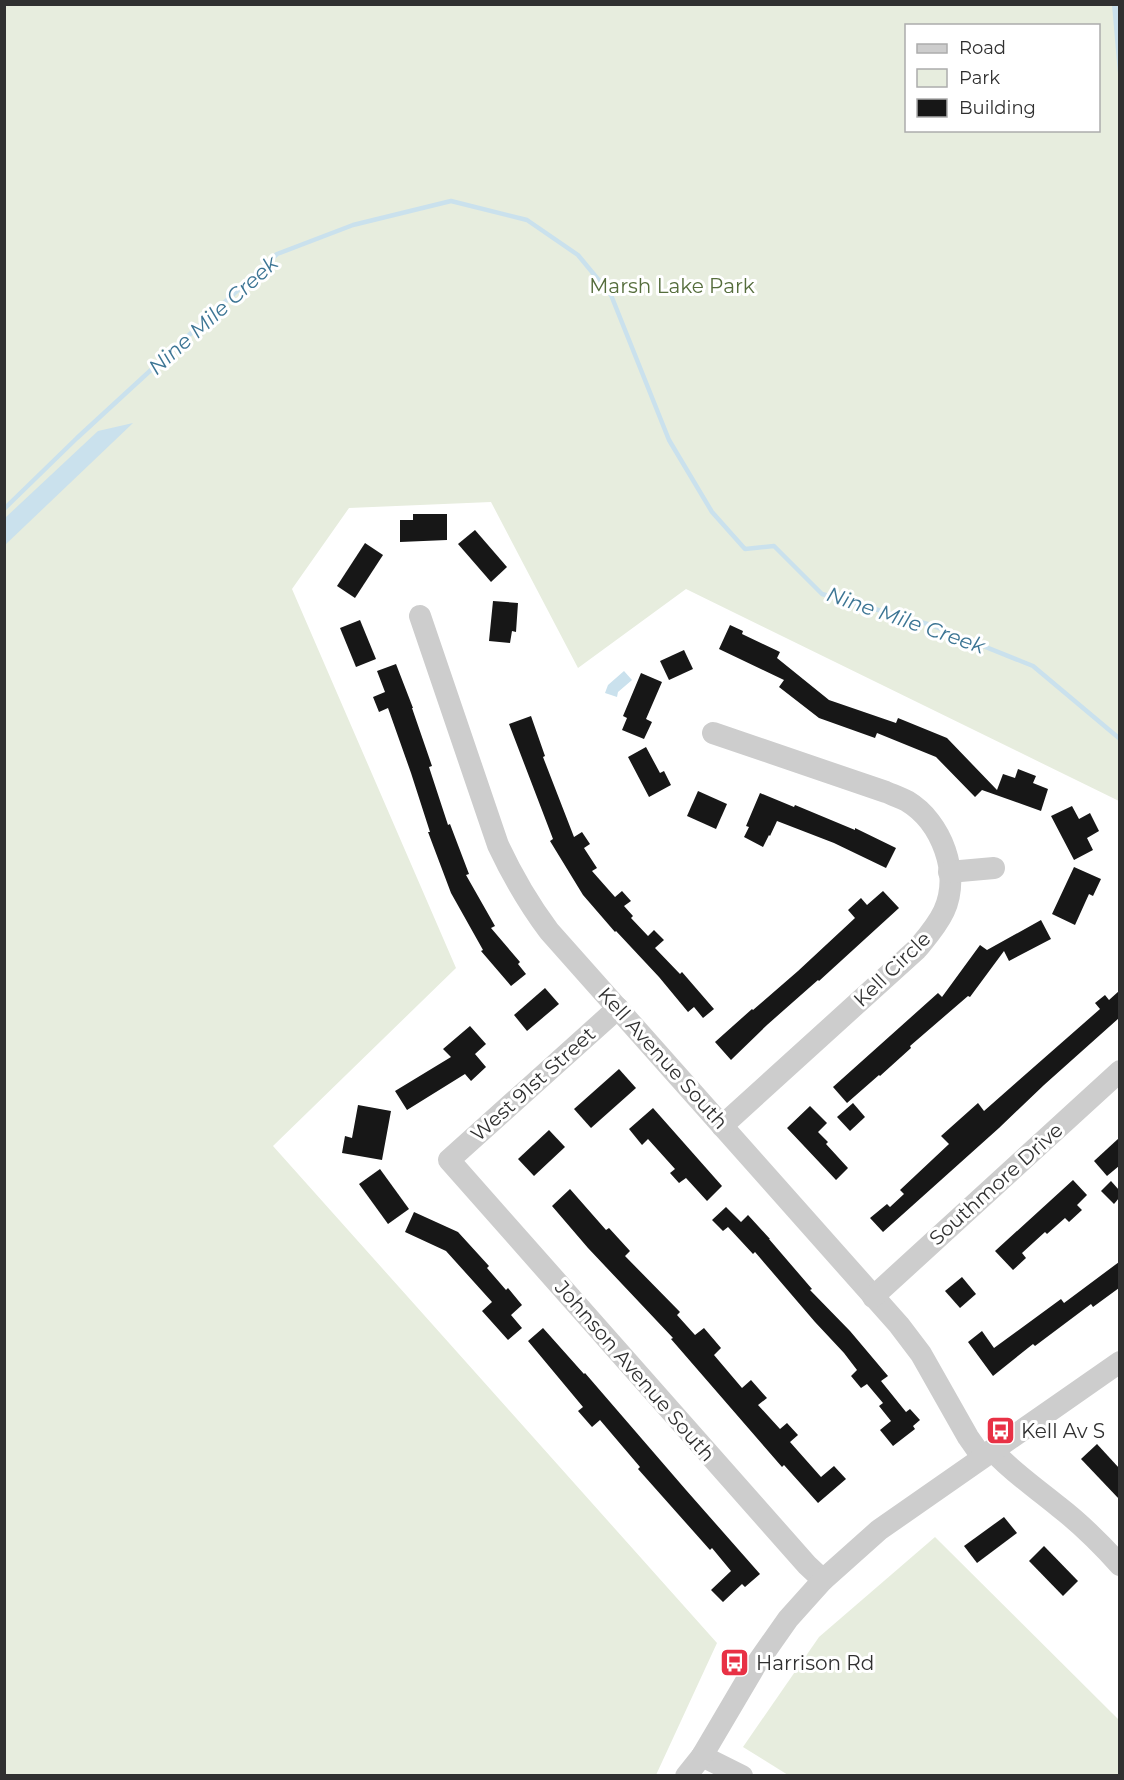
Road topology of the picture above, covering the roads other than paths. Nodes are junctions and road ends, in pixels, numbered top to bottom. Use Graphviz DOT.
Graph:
graph roads {
  1 [pos="420,616"];
  2 [pos="713,733"];
  3 [pos="994,868"];
  4 [pos="949,872"];
  5 [pos="618,1008"];
  6 [pos="1119,1071"];
  7 [pos="722,1125"];
  8 [pos="448,1160"];
  9 [pos="873,1297"];
  10 [pos="1119,1362"];
  11 [pos="987,1454"];
  12 [pos="1119,1564"];
  13 [pos="823,1580"];
  14 [pos="699,1766"];
  15 [pos="686,1776"];
  16 [pos="742,1776"];
  1 -- 5 [label="street, Kell Avenue South"];
  2 -- 4 [label="street, Kell Circle"];
  3 -- 4 [label="street"];
  4 -- 7 [label="street, Kell Circle"];
  5 -- 7 [label="street, Kell Avenue South"];
  5 -- 8 [label="street, West 91st Street"];
  6 -- 9 [label="street, Southmore Drive"];
  7 -- 9 [label="street, Kell Avenue South"];
  8 -- 13 [label="street, Johnson Avenue South"];
  9 -- 11 [label="street, Kell Avenue South"];
  10 -- 11 [label="street"];
  11 -- 12 [label="street, Kell Avenue South"];
  11 -- 13 [label="street"];
  13 -- 14 [label="street"];
  14 -- 15 [label="street"];
  14 -- 16 [label="street"];
}
